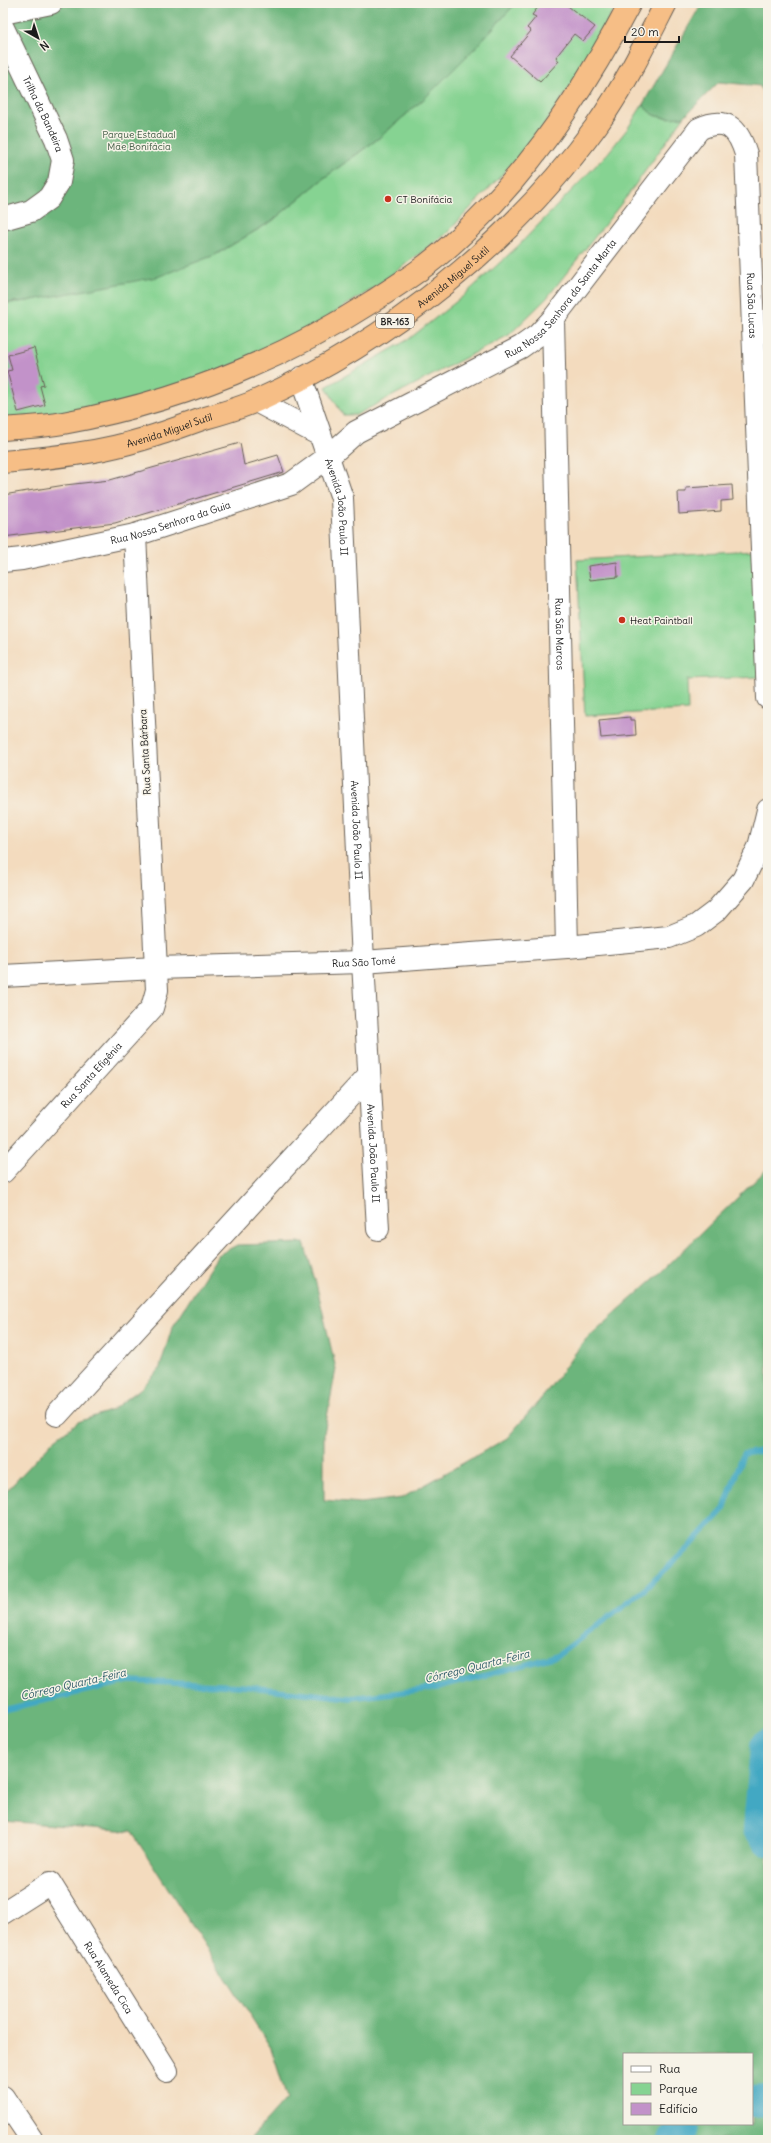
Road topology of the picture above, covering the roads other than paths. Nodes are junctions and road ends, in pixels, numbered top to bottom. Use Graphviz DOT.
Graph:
graph roads {
  1 [pos="51,3"];
  2 [pos="630,3"];
  3 [pos="666,3"];
  4 [pos="3,13"];
  5 [pos="3,28"];
  6 [pos="746,154"];
  7 [pos="3,219"];
  8 [pos="553,319"];
  9 [pos="301,378"];
  10 [pos="256,401"];
  11 [pos="3,429"];
  12 [pos="320,435"];
  13 [pos="328,457"];
  14 [pos="3,462"];
  15 [pos="135,535"];
  16 [pos="3,561"];
  17 [pos="768,698"];
  18 [pos="768,810"];
  19 [pos="567,947"];
  20 [pos="363,962"];
  21 [pos="156,968"];
  22 [pos="3,976"];
  23 [pos="369,1075"];
  24 [pos="3,1172"];
  25 [pos="378,1228"];
  26 [pos="57,1415"];
  27 [pos="3,1913"];
  28 [pos="167,2071"];
  29 [pos="3,2098"];
  30 [pos="32,2140"];
  1 -- 4 [label="street"];
  2 -- 11 [label="highway, BR-163"];
  3 -- 9 [label="highway, Avenida Miguel Sutil / BR-163"];
  5 -- 7 [label="street, Trilha da Bandeira"];
  6 -- 8 [label="street, Rua Nossa Senhora da Santa Marta"];
  6 -- 17 [label="street, Rua São Lucas"];
  8 -- 13 [label="street, Rua Nossa Senhora da Santa Marta"];
  8 -- 19 [label="street, Rua São Marcos"];
  9 -- 10 [label="highway, Avenida Miguel Sutil / BR-163"];
  9 -- 12 [label="street, Avenida João Paulo II"];
  10 -- 12 [label="street"];
  10 -- 14 [label="highway, Avenida Miguel Sutil / BR-163"];
  12 -- 13 [label="street, Avenida João Paulo II"];
  13 -- 15 [label="street, Rua Nossa Senhora da Guia"];
  13 -- 20 [label="street, Avenida João Paulo II"];
  15 -- 16 [label="street, Rua Nossa Senhora da Guia"];
  15 -- 21 [label="street, Rua Santa Bárbara"];
  18 -- 19 [label="street, Rua São Tomé"];
  19 -- 20 [label="street, Rua São Tomé"];
  20 -- 21 [label="street, Rua São Tomé"];
  20 -- 23 [label="street, Avenida João Paulo II"];
  21 -- 22 [label="street, Rua São Tomé"];
  21 -- 24 [label="street, Rua Santa Efigênia"];
  23 -- 25 [label="street, Avenida João Paulo II"];
  23 -- 26 [label="street"];
  27 -- 28 [label="street, Rua Alameda Cica"];
  29 -- 30 [label="street"];
}
